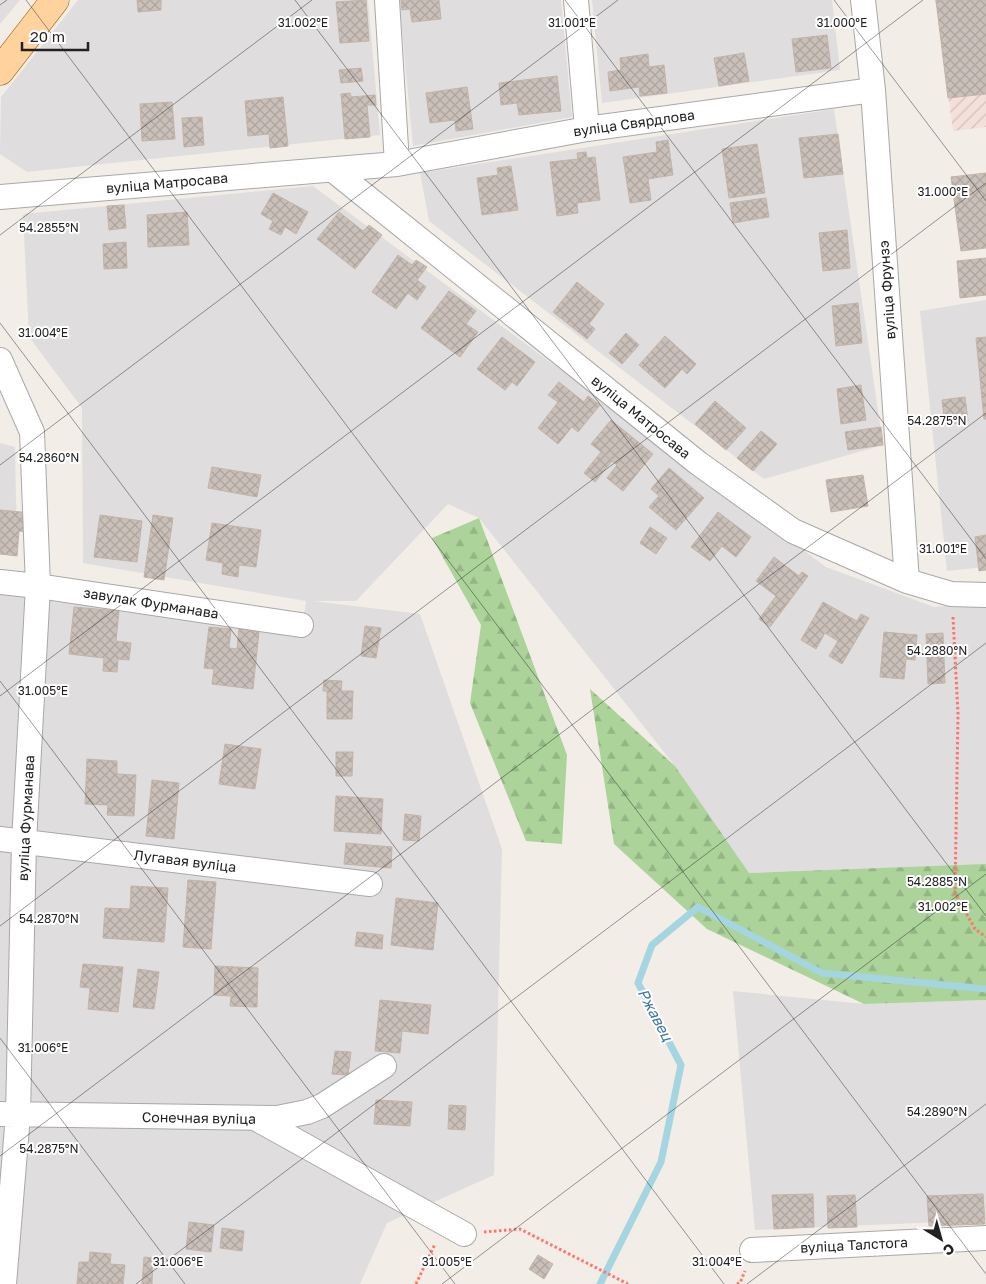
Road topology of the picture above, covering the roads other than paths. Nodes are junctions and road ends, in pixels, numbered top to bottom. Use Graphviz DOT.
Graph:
graph roads {
  1 [pos="55,0"];
  2 [pos="387,0"];
  3 [pos="576,0"];
  4 [pos="863,0"];
  5 [pos="0,71"];
  6 [pos="873,90"];
  7 [pos="587,129"];
  8 [pos="397,164"];
  9 [pos="333,170"];
  10 [pos="0,197"];
  11 [pos="0,360"];
  12 [pos="907,581"];
  13 [pos="0,582"];
  14 [pos="38,586"];
  15 [pos="986,595"];
  16 [pos="301,625"];
  17 [pos="0,839"];
  18 [pos="24,842"];
  19 [pos="370,884"];
  20 [pos="384,1066"];
  21 [pos="9,1115"];
  22 [pos="255,1118"];
  23 [pos="455,1228"];
  24 [pos="986,1238"];
  25 [pos="752,1250"];
  26 [pos="4,1284"];
  1 -- 5 [label="main road"];
  2 -- 8 [label="street"];
  3 -- 7 [label="street"];
  4 -- 6 [label="street, вуліца Фрунзэ"];
  6 -- 7 [label="street, вуліца Свярдлова"];
  6 -- 12 [label="street, вуліца Фрунзэ"];
  7 -- 8 [label="street, вуліца Свярдлова"];
  8 -- 9 [label="street, вуліца Матросава"];
  9 -- 10 [label="street, вуліца Матросава"];
  9 -- 12 [label="street, вуліца Матросава"];
  11 -- 14 [label="street, вуліца Фурманава"];
  12 -- 15 [label="street, вуліца Матросава"];
  13 -- 14 [label="street, завулак Фурманава"];
  14 -- 16 [label="street, завулак Фурманава"];
  14 -- 18 [label="street, вуліца Фурманава"];
  17 -- 18 [label="street, Лугавая вуліца"];
  18 -- 19 [label="street, Лугавая вуліца"];
  18 -- 21 [label="street, вуліца Фурманава"];
  20 -- 22 [label="street, Сонечная вуліца"];
  21 -- 22 [label="street, Сонечная вуліца"];
  21 -- 26 [label="street, вуліца Фурманава"];
  22 -- 23 [label="street"];
  24 -- 25 [label="street, вуліца Талстога"];
}
